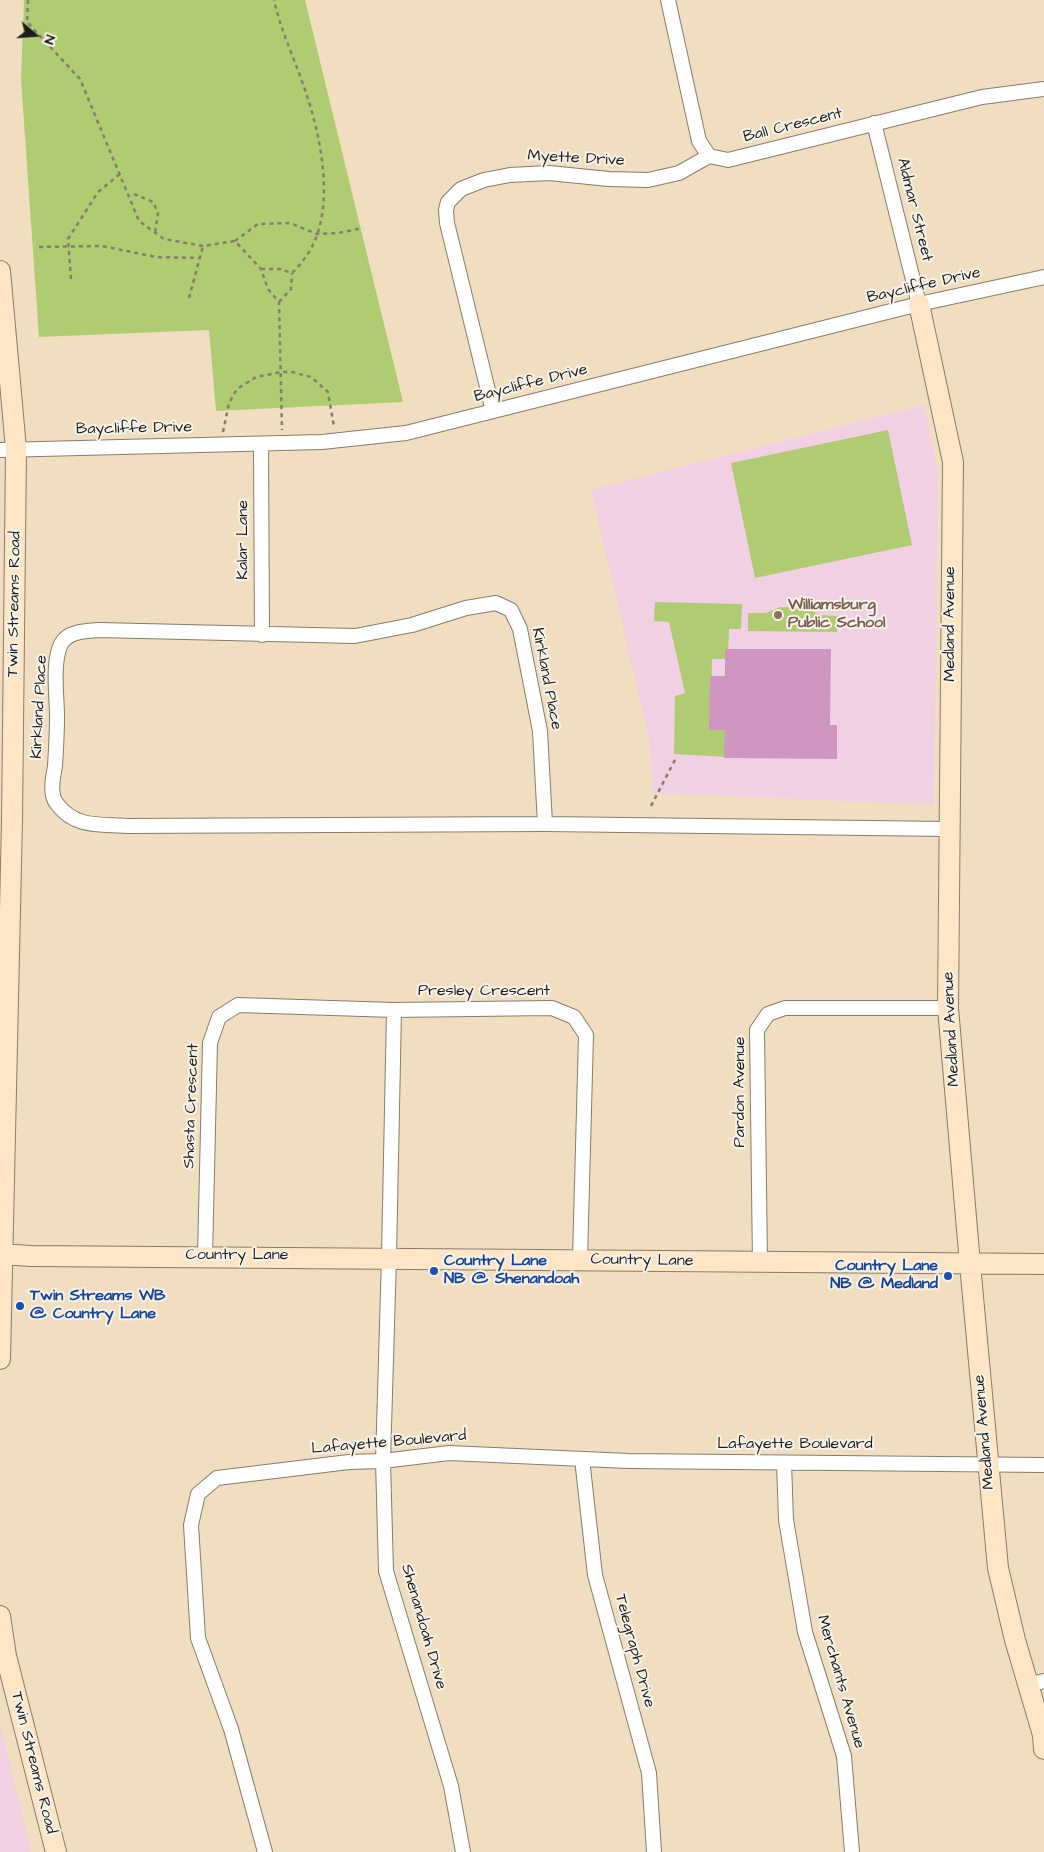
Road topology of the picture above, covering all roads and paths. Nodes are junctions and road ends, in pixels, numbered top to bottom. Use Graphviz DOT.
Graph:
graph roads {
  1 [pos="28,0"];
  2 [pos="274,0"];
  3 [pos="668,0"];
  4 [pos="1044,89"];
  5 [pos="874,123"];
  6 [pos="709,156"];
  7 [pos="120,174"];
  8 [pos="134,194"];
  9 [pos="363,228"];
  10 [pos="155,233"];
  11 [pos="317,234"];
  12 [pos="234,241"];
  13 [pos="68,246"];
  14 [pos="203,246"];
  15 [pos="39,247"];
  16 [pos="200,258"];
  17 [pos="261,269"];
  18 [pos="0,271"];
  19 [pos="292,273"];
  20 [pos="1044,276"];
  21 [pos="71,279"];
  22 [pos="189,298"];
  23 [pos="279,302"];
  24 [pos="920,304"];
  25 [pos="281,372"];
  26 [pos="493,411"];
  27 [pos="336,441"];
  28 [pos="261,444"];
  29 [pos="282,444"];
  30 [pos="220,445"];
  31 [pos="8,449"];
  32 [pos="7,625"];
  33 [pos="262,635"];
  34 [pos="676,758"];
  35 [pos="651,806"];
  36 [pos="6,820"];
  37 [pos="545,824"];
  38 [pos="949,829"];
  39 [pos="948,1008"];
  40 [pos="394,1010"];
  41 [pos="1,1255"];
  42 [pos="205,1256"];
  43 [pos="389,1257"];
  44 [pos="580,1260"];
  45 [pos="760,1264"];
  46 [pos="970,1264"];
  47 [pos="1044,1264"];
  48 [pos="0,1359"];
  49 [pos="582,1459"];
  50 [pos="383,1461"];
  51 [pos="784,1463"];
  52 [pos="988,1465"];
  53 [pos="1044,1465"];
  54 [pos="0,1616"];
  55 [pos="1036,1683"];
  56 [pos="1044,1749"];
  57 [pos="56,1852"];
  58 [pos="266,1852"];
  59 [pos="463,1852"];
  60 [pos="654,1852"];
  61 [pos="852,1852"];
  1 -- 7 [label="path"];
  2 -- 11 [label="path"];
  3 -- 6 [label="street"];
  4 -- 5 [label="street, Ball Crescent"];
  5 -- 6 [label="street, Ball Crescent"];
  5 -- 24 [label="street, Aldmar Street"];
  6 -- 26 [label="street, Myette Drive"];
  7 -- 10 [label="path"];
  7 -- 13 [label="path"];
  8 -- 10 [label="path"];
  9 -- 11 [label="path"];
  10 -- 14 [label="path"];
  11 -- 12 [label="path"];
  11 -- 19 [label="path"];
  12 -- 14 [label="path"];
  12 -- 17 [label="path"];
  13 -- 15 [label="path"];
  13 -- 16 [label="path"];
  13 -- 21 [label="path"];
  14 -- 16 [label="path"];
  16 -- 22 [label="path"];
  17 -- 19 [label="path"];
  17 -- 23 [label="path"];
  18 -- 31 [label="street, Twin Streams Road"];
  19 -- 23 [label="path"];
  20 -- 24 [label="street, Baycliffe Drive"];
  23 -- 25 [label="path"];
  24 -- 26 [label="street, Baycliffe Drive"];
  24 -- 38 [label="street, Medland Avenue"];
  25 -- 27 [label="path"];
  25 -- 29 [label="path"];
  25 -- 30 [label="path"];
  26 -- 27 [label="street, Baycliffe Drive"];
  27 -- 29 [label="street, Baycliffe Drive"];
  28 -- 29 [label="street, Baycliffe Drive"];
  28 -- 30 [label="street, Baycliffe Drive"];
  28 -- 33 [label="street, Kalar Lane"];
  30 -- 31 [label="street, Baycliffe Drive"];
  31 -- 32 [label="street, Twin Streams Road"];
  32 -- 36 [label="street, Twin Streams Road"];
  33 -- 37 [label="street, Kirkland Place"];
  33 -- 37 [label="street, Kirkland Place"];
  34 -- 35 [label="path"];
  36 -- 41 [label="street, Twin Streams Road"];
  37 -- 38 [label="street, Kirkland Place"];
  38 -- 39 [label="street, Medland Avenue"];
  39 -- 45 [label="street, Pardon Avenue"];
  39 -- 46 [label="street, Medland Avenue"];
  40 -- 42 [label="street, Shasta Crescent"];
  40 -- 43 [label="street"];
  40 -- 44 [label="street, Presley Crescent"];
  41 -- 42 [label="street, Country Lane"];
  41 -- 48 [label="street, Twin Streams Road"];
  42 -- 43 [label="street, Country Lane"];
  43 -- 44 [label="street, Country Lane"];
  43 -- 50 [label="street, Shenandoah Drive"];
  44 -- 45 [label="street, Country Lane"];
  45 -- 46 [label="street, Country Lane"];
  46 -- 47 [label="street, Country Lane"];
  46 -- 52 [label="street, Medland Avenue"];
  49 -- 50 [label="street, Lafayette Boulevard"];
  49 -- 51 [label="street, Lafayette Boulevard"];
  49 -- 60 [label="street, Telegraph Drive"];
  50 -- 58 [label="street, Lafayette Boulevard"];
  50 -- 59 [label="street, Shenandoah Drive"];
  51 -- 52 [label="street, Lafayette Boulevard"];
  51 -- 61 [label="street, Merchants Avenue"];
  52 -- 53 [label="street, Lafayette Boulevard"];
  52 -- 55 [label="street, Medland Avenue"];
  54 -- 57 [label="street, Twin Streams Road"];
  55 -- 56 [label="street, Medland Avenue"];
}
